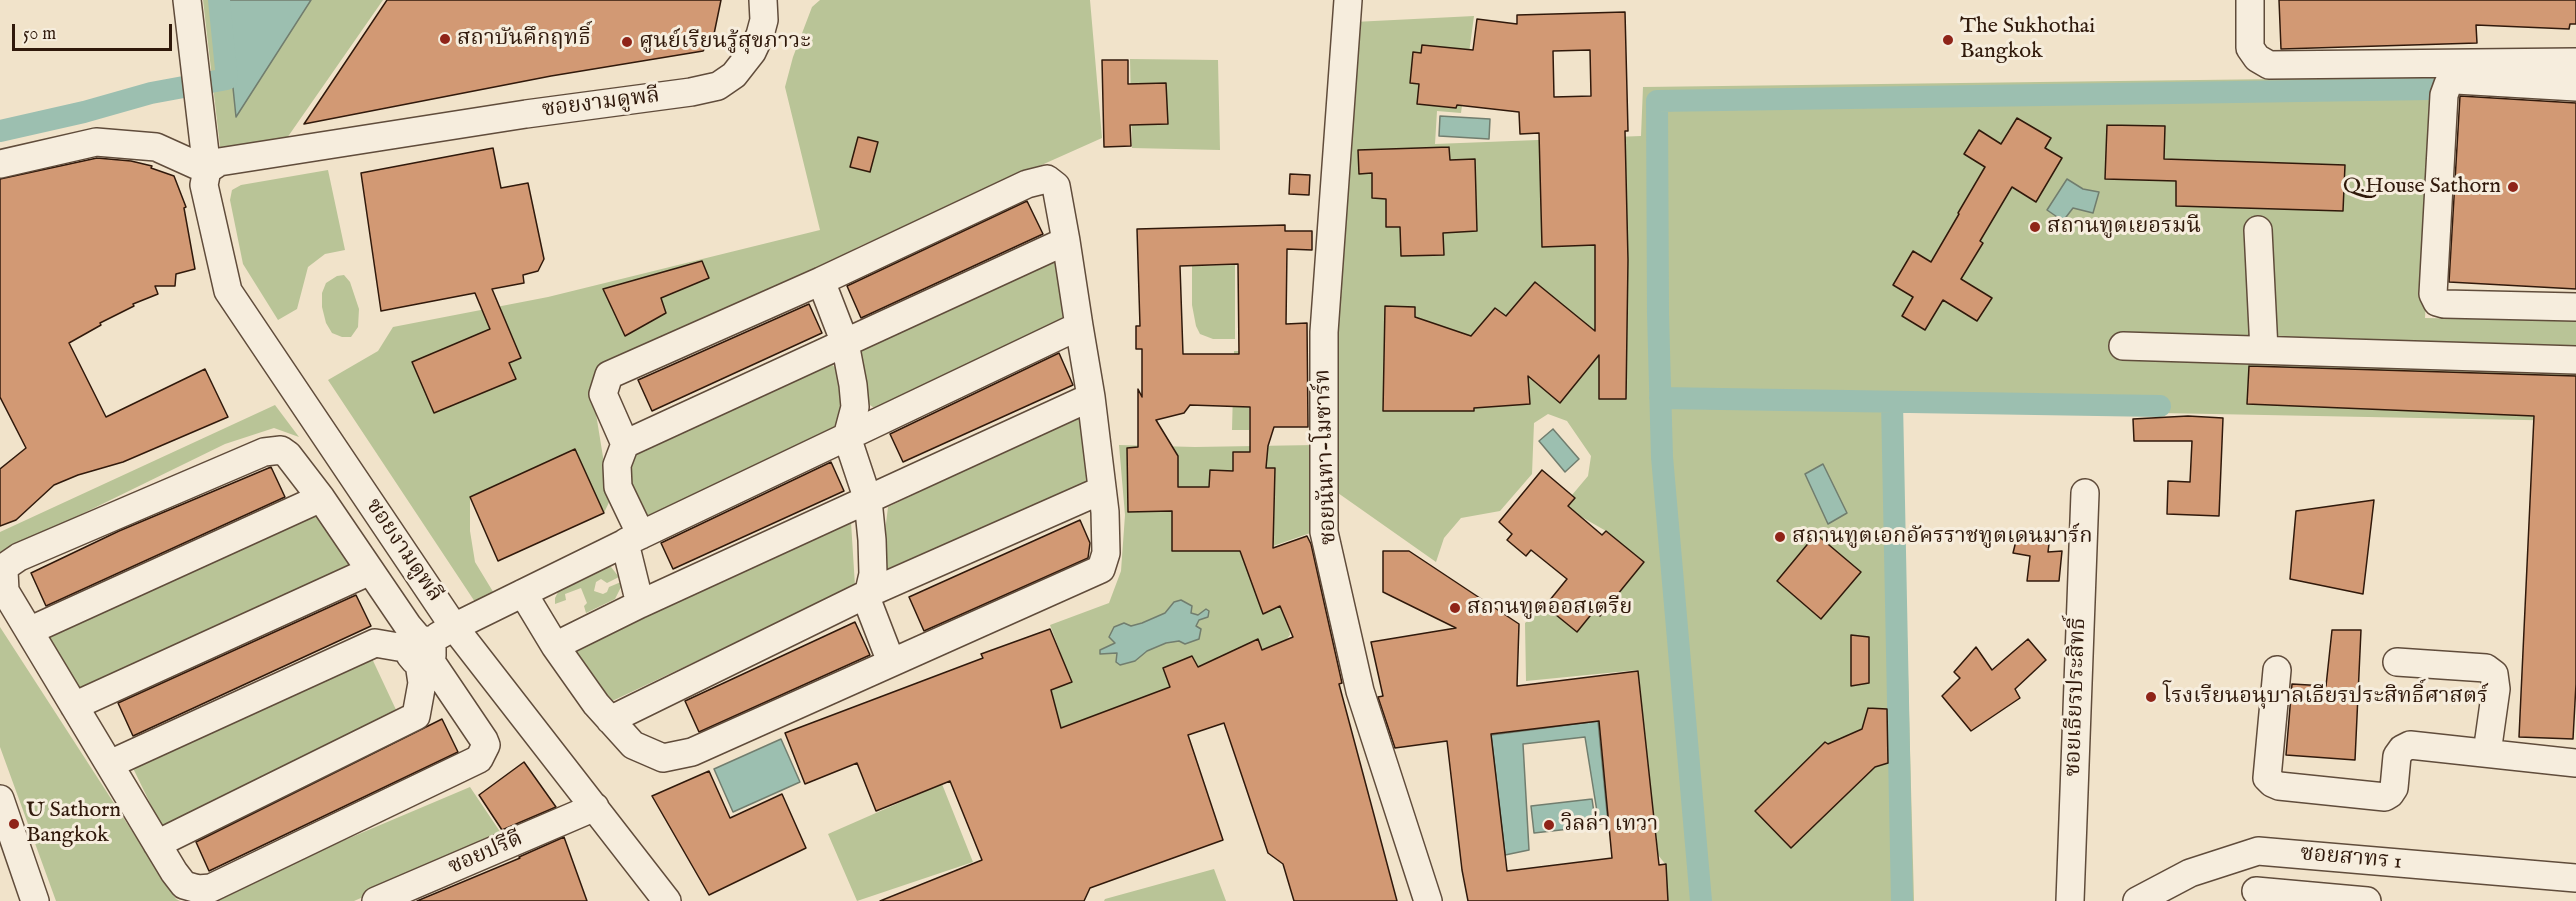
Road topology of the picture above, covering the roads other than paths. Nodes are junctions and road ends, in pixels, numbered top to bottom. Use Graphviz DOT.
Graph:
graph roads {
  1 [pos="187,0"];
  2 [pos="763,0"];
  3 [pos="1348,0"];
  4 [pos="2250,0"];
  5 [pos="2576,62"];
  6 [pos="2576,87"];
  7 [pos="0,164"];
  8 [pos="207,170"];
  9 [pos="2258,230"];
  10 [pos="1066,241"];
  11 [pos="821,281"];
  12 [pos="2576,307"];
  13 [pos="1079,326"];
  14 [pos="845,343"];
  15 [pos="2123,346"];
  16 [pos="2264,350"];
  17 [pos="2576,360"];
  18 [pos="1091,397"];
  19 [pos="847,437"];
  20 [pos="625,444"];
  21 [pos="1102,490"];
  22 [pos="2085,493"];
  23 [pos="321,498"];
  24 [pos="868,500"];
  25 [pos="633,539"];
  26 [pos="370,571"];
  27 [pos="869,592"];
  28 [pos="523,593"];
  29 [pos="640,604"];
  30 [pos="454,627"];
  31 [pos="29,631"];
  32 [pos="555,646"];
  33 [pos="422,651"];
  34 [pos="891,662"];
  35 [pos="2397,662"];
  36 [pos="2277,670"];
  37 [pos="74,706"];
  38 [pos="610,720"];
  39 [pos="2487,753"];
  40 [pos="2576,763"];
  41 [pos="110,764"];
  42 [pos="0,799"];
  43 [pos="595,807"];
  44 [pos="157,844"];
  45 [pos="2258,851"];
  46 [pos="2576,878"];
  47 [pos="2256,896"];
  48 [pos="35,901"];
  49 [pos="376,901"];
  50 [pos="667,901"];
  51 [pos="1428,901"];
  52 [pos="2070,901"];
  53 [pos="2137,901"];
  54 [pos="2367,901"];
  1 -- 8 [label="street, ซอยงามดูพลี"];
  2 -- 8 [label="street, ซอยงามดูพลี"];
  3 -- 51 [label="street, ซอยนันทา-โมซาร์ท"];
  4 -- 5 [label="street"];
  6 -- 12 [label="street"];
  7 -- 8 [label="street"];
  8 -- 30 [label="street, ซอยงามดูพลี"];
  9 -- 16 [label="street"];
  10 -- 11 [label="street"];
  10 -- 13 [label="street"];
  10 -- 14 [label="street"];
  11 -- 14 [label="street"];
  11 -- 20 [label="street"];
  13 -- 18 [label="street"];
  13 -- 19 [label="street"];
  14 -- 19 [label="street"];
  14 -- 20 [label="street"];
  15 -- 16 [label="street"];
  16 -- 17 [label="street"];
  18 -- 21 [label="street"];
  18 -- 24 [label="street"];
  19 -- 24 [label="street"];
  19 -- 25 [label="street"];
  20 -- 25 [label="street"];
  21 -- 27 [label="street"];
  21 -- 34 [label="street"];
  22 -- 52 [label="street, ซอยเธียรประสิทธิ์"];
  23 -- 26 [label="street"];
  23 -- 31 [label="street"];
  23 -- 31 [label="street"];
  24 -- 27 [label="street"];
  24 -- 29 [label="street"];
  25 -- 28 [label="street"];
  25 -- 29 [label="street"];
  26 -- 33 [label="street"];
  26 -- 37 [label="street"];
  27 -- 34 [label="street"];
  27 -- 38 [label="street"];
  28 -- 30 [label="street"];
  28 -- 32 [label="street"];
  29 -- 32 [label="street"];
  30 -- 33 [label="street"];
  30 -- 43 [label="street, ซอยงามดูพลี"];
  31 -- 37 [label="street"];
  32 -- 38 [label="street"];
  33 -- 41 [label="street"];
  33 -- 44 [label="street"];
  33 -- 44 [label="street"];
  34 -- 38 [label="street"];
  35 -- 39 [label="street"];
  36 -- 39 [label="street"];
  37 -- 41 [label="street"];
  39 -- 40 [label="street"];
  41 -- 44 [label="street"];
  42 -- 48 [label="street"];
  43 -- 49 [label="street, ซอยปรีดี"];
  43 -- 50 [label="street, ซอยงามดูพลี"];
  45 -- 46 [label="street, ซอยสาทร 1"];
  45 -- 47 [label="street"];
  45 -- 53 [label="street, ซอยสาทร 1"];
  47 -- 54 [label="street"];
}
